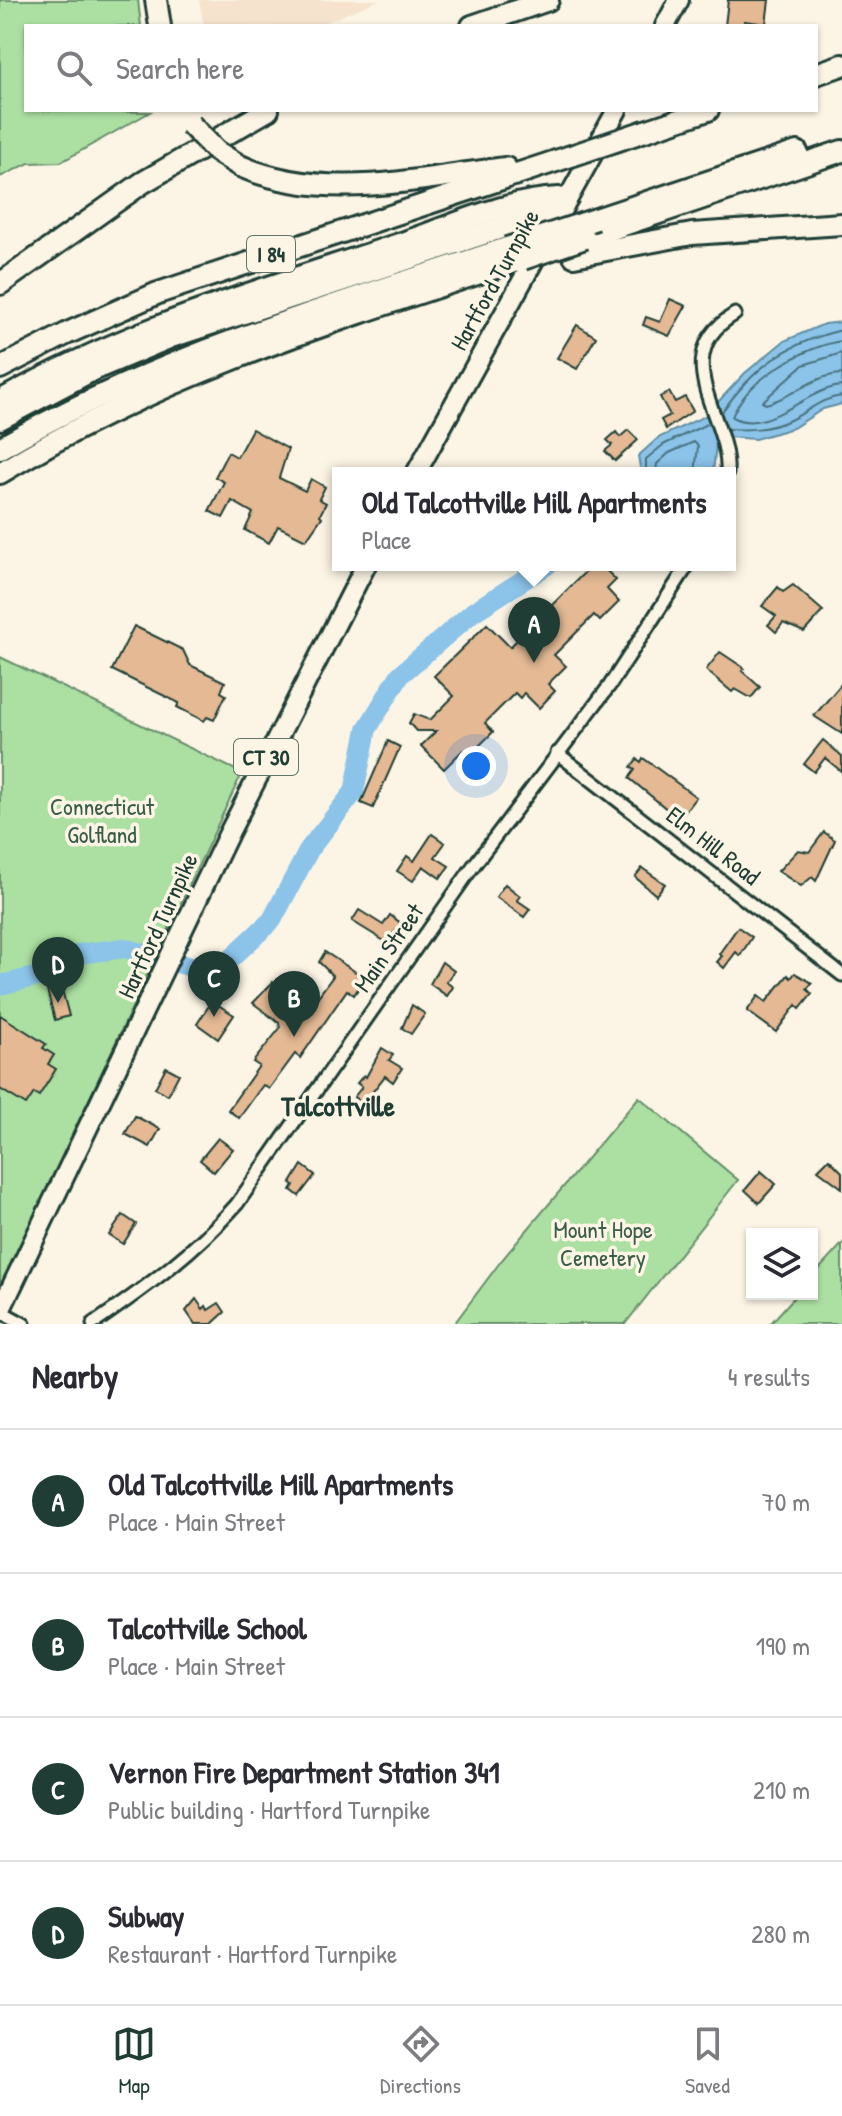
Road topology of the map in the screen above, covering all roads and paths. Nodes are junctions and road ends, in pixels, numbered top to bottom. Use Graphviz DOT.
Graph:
graph roads {
  1 [pos="156,0"];
  2 [pos="548,0"];
  3 [pos="679,0"];
  4 [pos="160,24"];
  5 [pos="478,24"];
  6 [pos="666,24"];
  7 [pos="842,65"];
  8 [pos="818,73"];
  9 [pos="264,112"];
  10 [pos="616,112"];
  11 [pos="702,112"];
  12 [pos="186,117"];
  13 [pos="842,137"];
  14 [pos="842,151"];
  15 [pos="553,162"];
  16 [pos="567,198"];
  17 [pos="842,224"];
  18 [pos="580,247"];
  19 [pos="515,254"];
  20 [pos="0,284"];
  21 [pos="735,314"];
  22 [pos="0,368"];
  23 [pos="0,401"];
  24 [pos="0,419"];
  25 [pos="0,448"];
  26 [pos="419,467"];
  27 [pos="726,467"];
  28 [pos="0,473"];
  29 [pos="363,571"];
  30 [pos="684,571"];
  31 [pos="557,753"];
  32 [pos="842,975"];
  33 [pos="0,1311"];
  34 [pos="24,1324"];
  35 [pos="93,1324"];
  1 -- 4 [label="highway"];
  2 -- 5 [label="highway"];
  3 -- 6 [label="main road"];
  7 -- 8 [label="highway"];
  9 -- 20 [label="highway"];
  10 -- 16 [label="main road, Hartford Turnpike"];
  11 -- 15 [label="highway, I 84, bridge"];
  12 -- 15 [label="highway, bridge"];
  13 -- 19 [label="highway, bridge"];
  14 -- 18 [label="highway"];
  15 -- 22 [label="highway, I 84"];
  16 -- 23 [label="highway"];
  16 -- 24 [label="highway"];
  16 -- 26 [label="main road, Hartford Turnpike"];
  17 -- 18 [label="highway"];
  18 -- 19 [label="highway, bridge"];
  19 -- 25 [label="highway"];
  19 -- 28 [label="highway"];
  21 -- 27 [label="street"];
  29 -- 33 [label="main road, Hartford Turnpike / CT 30"];
  30 -- 31 [label="street, Main Street"];
  31 -- 32 [label="street, Elm Hill Road"];
  31 -- 35 [label="street, Main Street"];
  33 -- 34 [label="street"];
}
